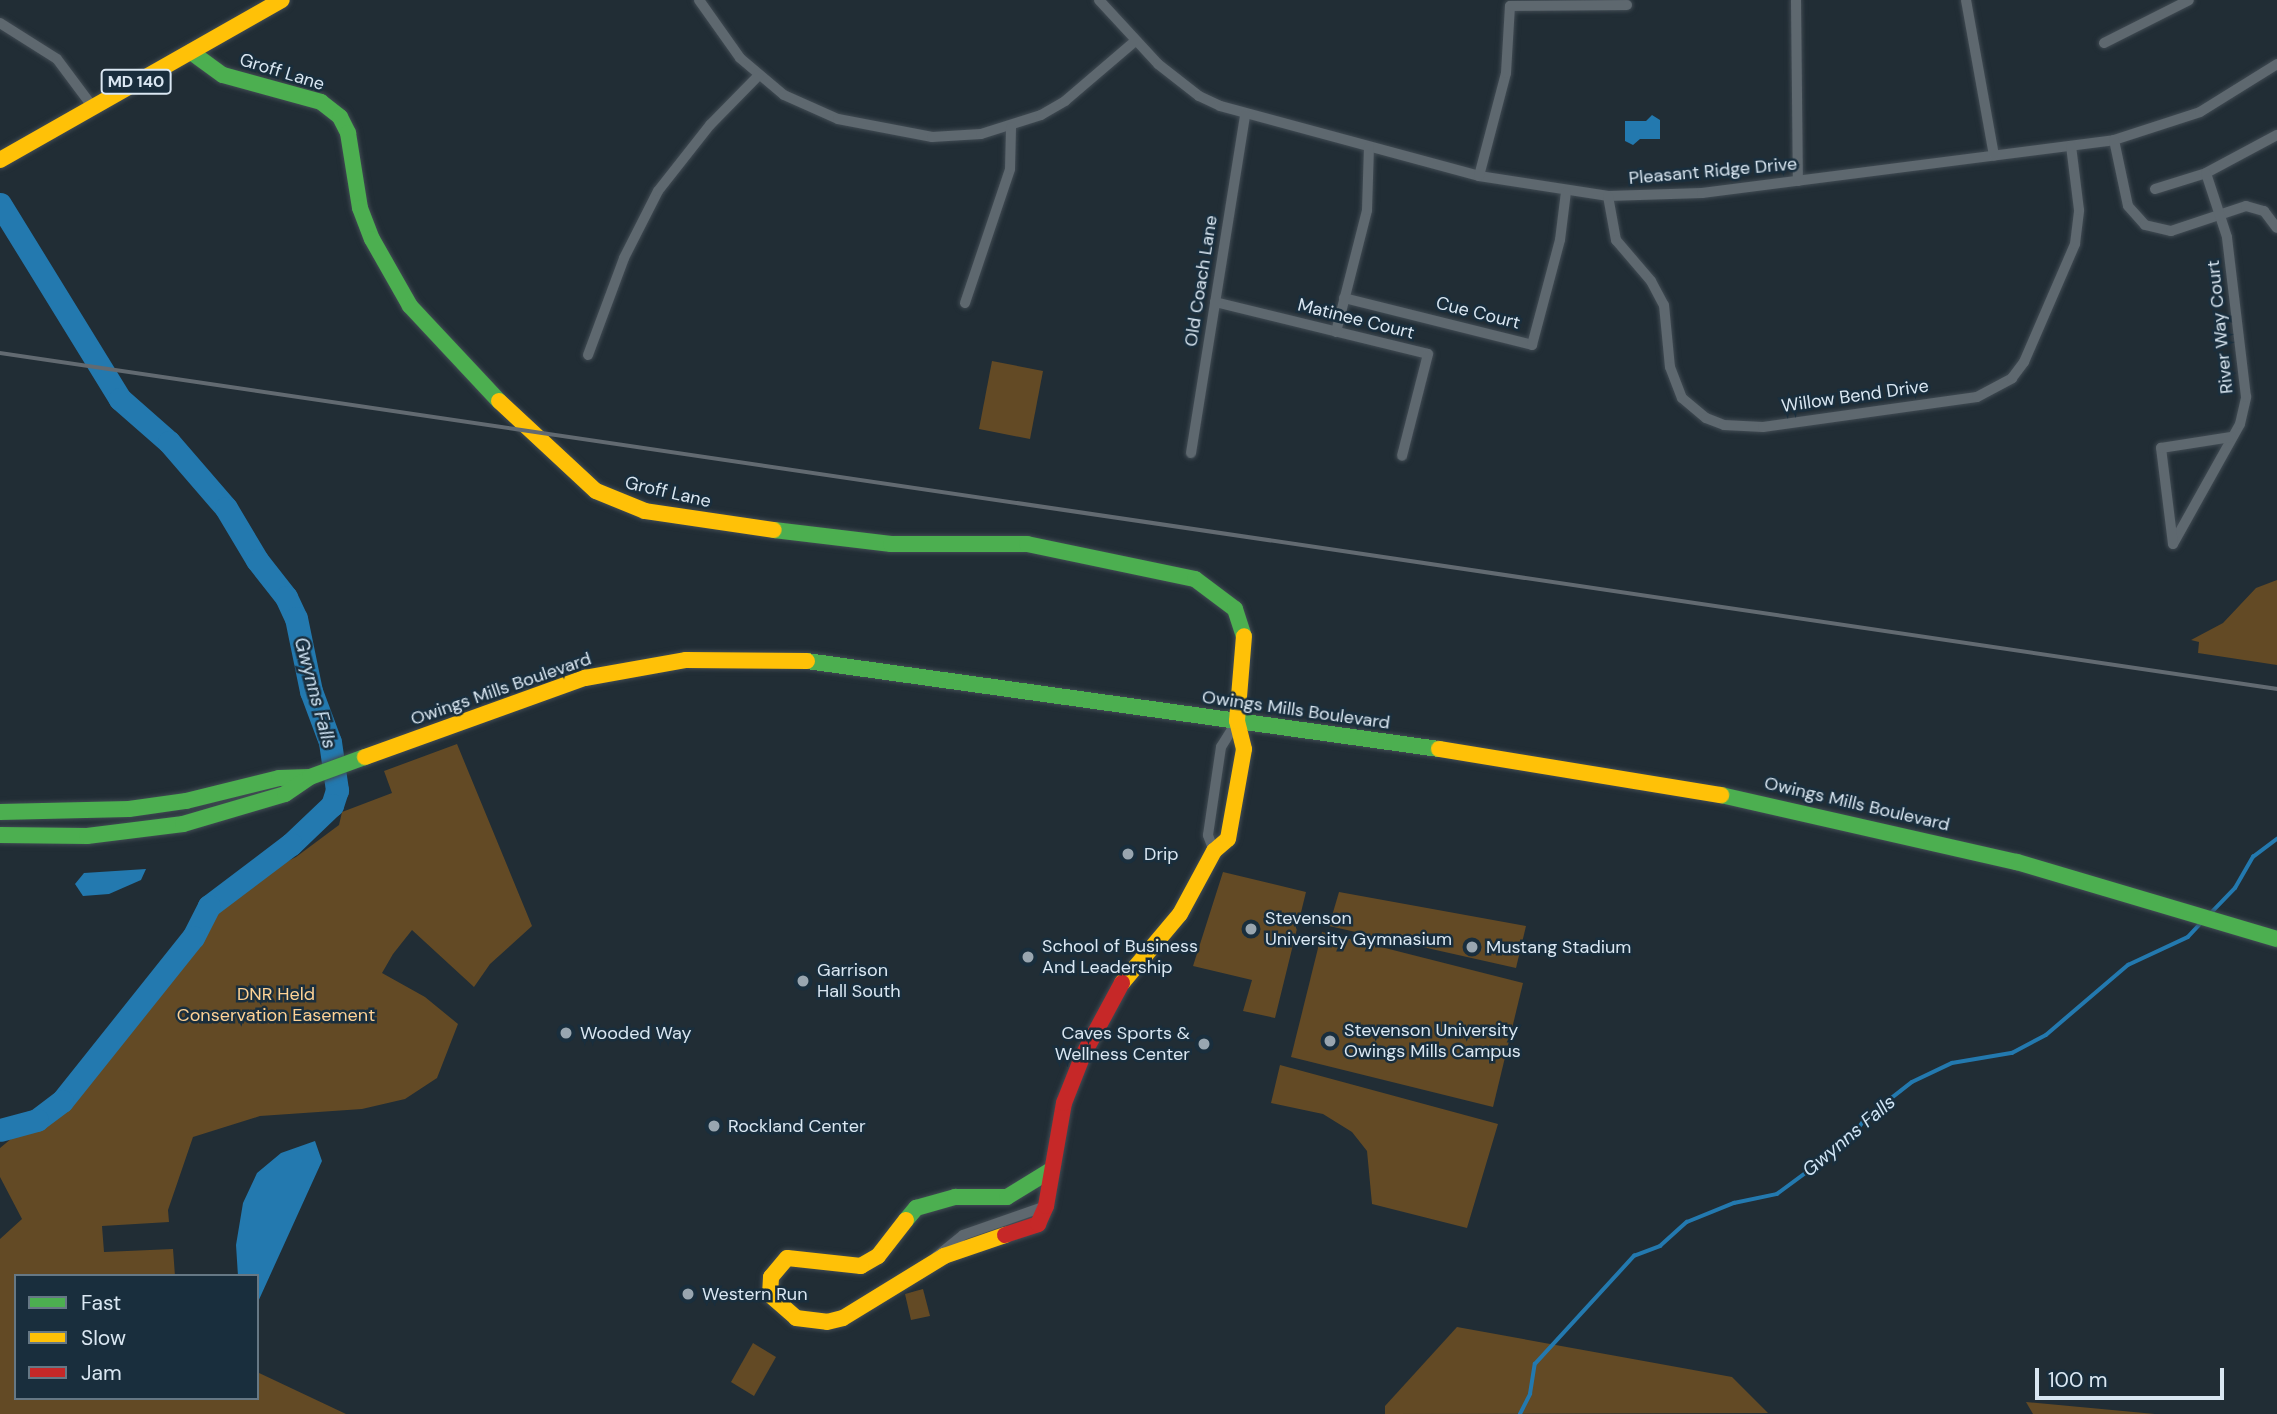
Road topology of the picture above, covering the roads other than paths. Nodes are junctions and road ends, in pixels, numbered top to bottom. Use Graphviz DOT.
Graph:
graph roads {
  1 [pos="282,0"];
  2 [pos="699,0"];
  3 [pos="1099,0"];
  4 [pos="1796,0"];
  5 [pos="1966,0"];
  6 [pos="2189,0"];
  7 [pos="1627,5"];
  8 [pos="0,23"];
  9 [pos="1134,42"];
  10 [pos="2104,43"];
  11 [pos="191,52"];
  12 [pos="2277,64"];
  13 [pos="758,76"];
  14 [pos="92,106"];
  15 [pos="1245,114"];
  16 [pos="1011,127"];
  17 [pos="2277,135"];
  18 [pos="2114,140"];
  19 [pos="2071,146"];
  20 [pos="1370,147"];
  21 [pos="1994,155"];
  22 [pos="0,160"];
  23 [pos="2206,173"];
  24 [pos="1479,176"];
  25 [pos="1798,181"];
  26 [pos="2155,189"];
  27 [pos="1566,192"];
  28 [pos="1608,196"];
  29 [pos="2222,210"];
  30 [pos="2277,228"];
  31 [pos="1345,298"];
  32 [pos="1215,302"];
  33 [pos="965,303"];
  34 [pos="1336,332"];
  35 [pos="588,355"];
  36 [pos="2231,437"];
  37 [pos="1191,453"];
  38 [pos="1402,456"];
  39 [pos="1237,721"];
  40 [pos="310,776"];
  41 [pos="1213,805"];
  42 [pos="1234,809"];
  43 [pos="0,812"];
  44 [pos="0,835"];
  45 [pos="1214,851"];
  46 [pos="2277,939"];
  47 [pos="1051,1170"];
  1 -- 11 [label="main road, MD 140"];
  2 -- 13 [label="street"];
  3 -- 9 [label="street, Pleasant Ridge Drive"];
  4 -- 25 [label="street"];
  5 -- 21 [label="street"];
  6 -- 10 [label="street"];
  7 -- 24 [label="street"];
  8 -- 14 [label="street"];
  9 -- 15 [label="street, Pleasant Ridge Drive"];
  9 -- 16 [label="street"];
  11 -- 14 [label="main road, MD 140"];
  11 -- 39 [label="main road, Groff Lane"];
  12 -- 18 [label="street, Pleasant Ridge Drive"];
  13 -- 16 [label="street"];
  13 -- 35 [label="street"];
  14 -- 22 [label="main road, MD 140"];
  15 -- 20 [label="street, Pleasant Ridge Drive"];
  15 -- 32 [label="street, Old Coach Lane"];
  16 -- 33 [label="street"];
  17 -- 23 [label="street"];
  18 -- 19 [label="street, Pleasant Ridge Drive"];
  18 -- 29 [label="street"];
  19 -- 21 [label="street, Pleasant Ridge Drive"];
  19 -- 28 [label="street, Willow Bend Drive"];
  20 -- 24 [label="street, Pleasant Ridge Drive"];
  20 -- 31 [label="street"];
  21 -- 25 [label="street, Pleasant Ridge Drive"];
  23 -- 26 [label="street"];
  23 -- 29 [label="street, River Way Court"];
  24 -- 27 [label="street, Pleasant Ridge Drive"];
  25 -- 28 [label="street, Pleasant Ridge Drive"];
  27 -- 28 [label="street, Pleasant Ridge Drive"];
  27 -- 31 [label="street, Cue Court"];
  29 -- 30 [label="street"];
  29 -- 36 [label="street, River Way Court"];
  31 -- 34 [label="street"];
  32 -- 34 [label="street, Matinee Court"];
  32 -- 37 [label="street, Old Coach Lane"];
  34 -- 38 [label="street, Matinee Court"];
  36 -- 36 [label="street, River Way Court"];
  39 -- 40 [label="main road, Owings Mills Boulevard"];
  39 -- 41 [label="street"];
  39 -- 42 [label="main road, Groff Lane"];
  39 -- 46 [label="main road, Owings Mills Boulevard"];
  40 -- 43 [label="main road, Owings Mills Boulevard"];
  40 -- 44 [label="main road, Owings Mills Boulevard"];
  41 -- 42 [label="street"];
  41 -- 45 [label="street"];
  42 -- 45 [label="main road, Groff Lane"];
  45 -- 47 [label="main road, Groff Lane"];
  47 -- 47 [label="main road, Groff Lane"];
}
